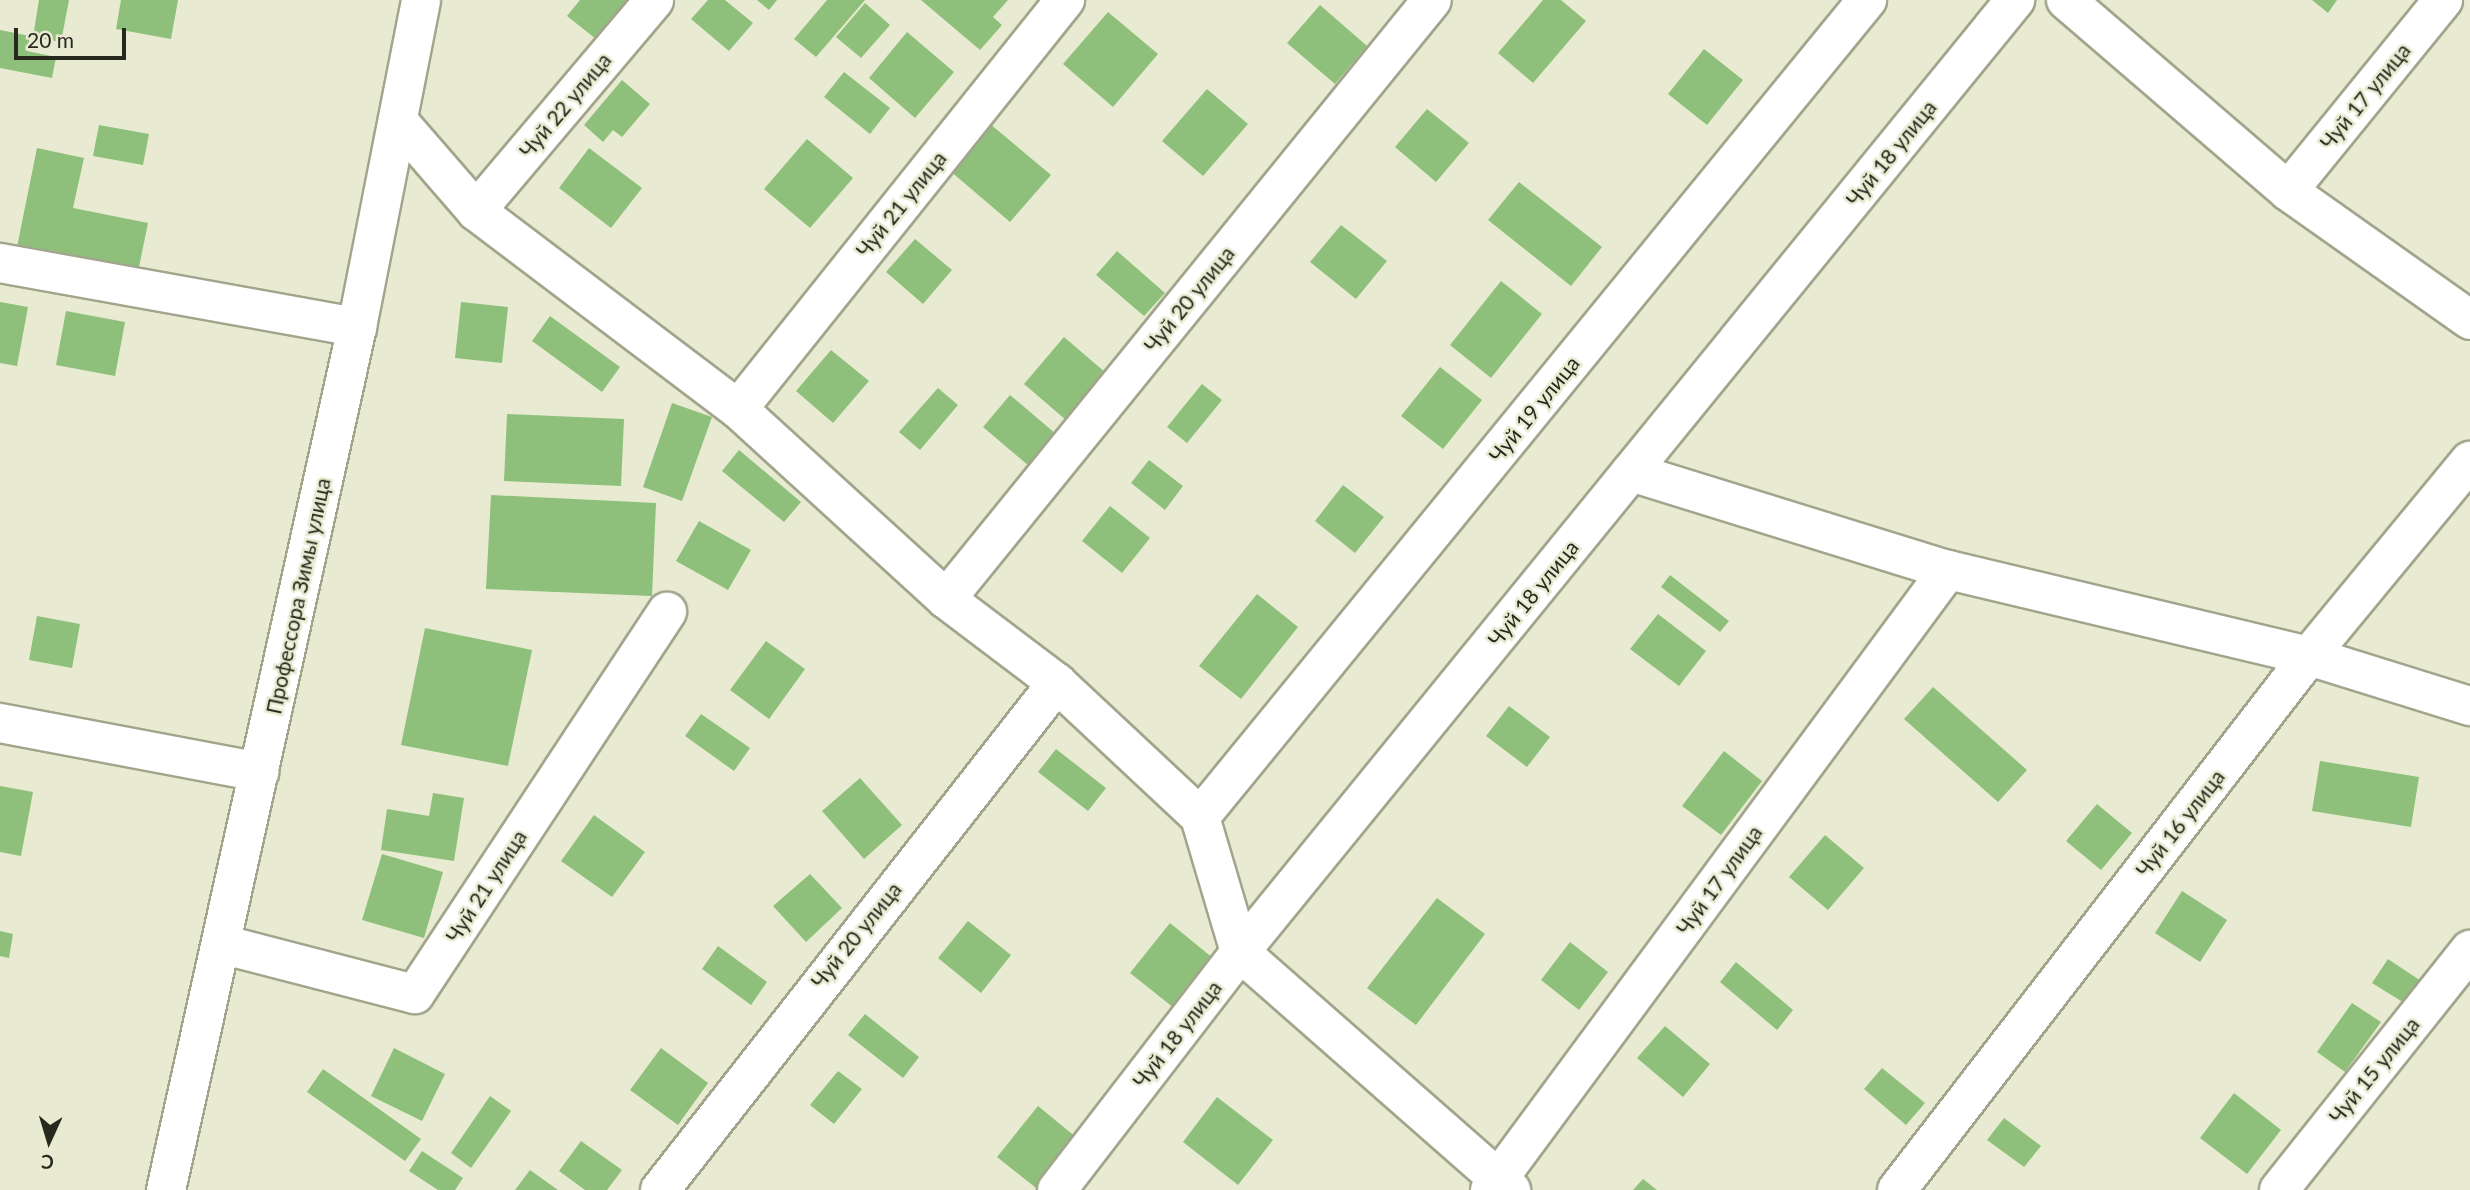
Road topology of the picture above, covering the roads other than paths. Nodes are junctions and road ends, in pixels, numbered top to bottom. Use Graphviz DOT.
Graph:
graph roads {
  1 [pos="421,0"];
  2 [pos="654,0"];
  3 [pos="1065,0"];
  4 [pos="1432,0"];
  5 [pos="1867,0"];
  6 [pos="2015,0"];
  7 [pos="2066,0"];
  8 [pos="2443,0"];
  9 [pos="398,122"];
  10 [pos="2288,191"];
  11 [pos="476,211"];
  12 [pos="0,263"];
  13 [pos="2470,320"];
  14 [pos="357,327"];
  15 [pos="738,409"];
  16 [pos="2470,461"];
  17 [pos="1630,472"];
  18 [pos="1948,570"];
  19 [pos="946,599"];
  20 [pos="667,612"];
  21 [pos="2309,656"];
  22 [pos="1057,683"];
  23 [pos="2470,706"];
  24 [pos="0,723"];
  25 [pos="259,772"];
  26 [pos="1200,817"];
  27 [pos="221,944"];
  28 [pos="2470,950"];
  29 [pos="1240,952"];
  30 [pos="1500,1187"];
  31 [pos="166,1190"];
  32 [pos="660,1190"];
  33 [pos="1057,1190"];
  34 [pos="1897,1190"];
  35 [pos="2279,1190"];
  1 -- 9 [label="street, Профессора Зимы улица"];
  2 -- 11 [label="street, Чуй 22 улица"];
  3 -- 15 [label="street, Чуй 21 улица"];
  4 -- 19 [label="street, Чуй 20 улица"];
  5 -- 26 [label="street, Чуй 19 улица"];
  6 -- 17 [label="street, Чуй 18 улица"];
  7 -- 10 [label="street"];
  8 -- 10 [label="street, Чуй 17 улица"];
  9 -- 11 [label="street"];
  9 -- 14 [label="street, Профессора Зимы улица"];
  10 -- 13 [label="street"];
  11 -- 15 [label="street"];
  12 -- 14 [label="street"];
  14 -- 25 [label="street, Профессора Зимы улица"];
  15 -- 19 [label="street"];
  16 -- 21 [label="street, Чуй 16 улица"];
  17 -- 18 [label="street"];
  17 -- 29 [label="street, Чуй 18 улица"];
  18 -- 21 [label="street"];
  18 -- 30 [label="street, Чуй 17 улица"];
  19 -- 22 [label="street"];
  20 -- 27 [label="street, Чуй 21 улица"];
  21 -- 23 [label="street"];
  21 -- 34 [label="street, Чуй 16 улица"];
  22 -- 26 [label="street"];
  22 -- 32 [label="street, Чуй 20 улица"];
  24 -- 25 [label="street"];
  25 -- 27 [label="street, Профессора Зимы улица"];
  26 -- 29 [label="street"];
  27 -- 31 [label="street, Профессора Зимы улица"];
  28 -- 35 [label="street, Чуй 15 улица"];
  29 -- 30 [label="street"];
  29 -- 33 [label="street, Чуй 18 улица"];
}
